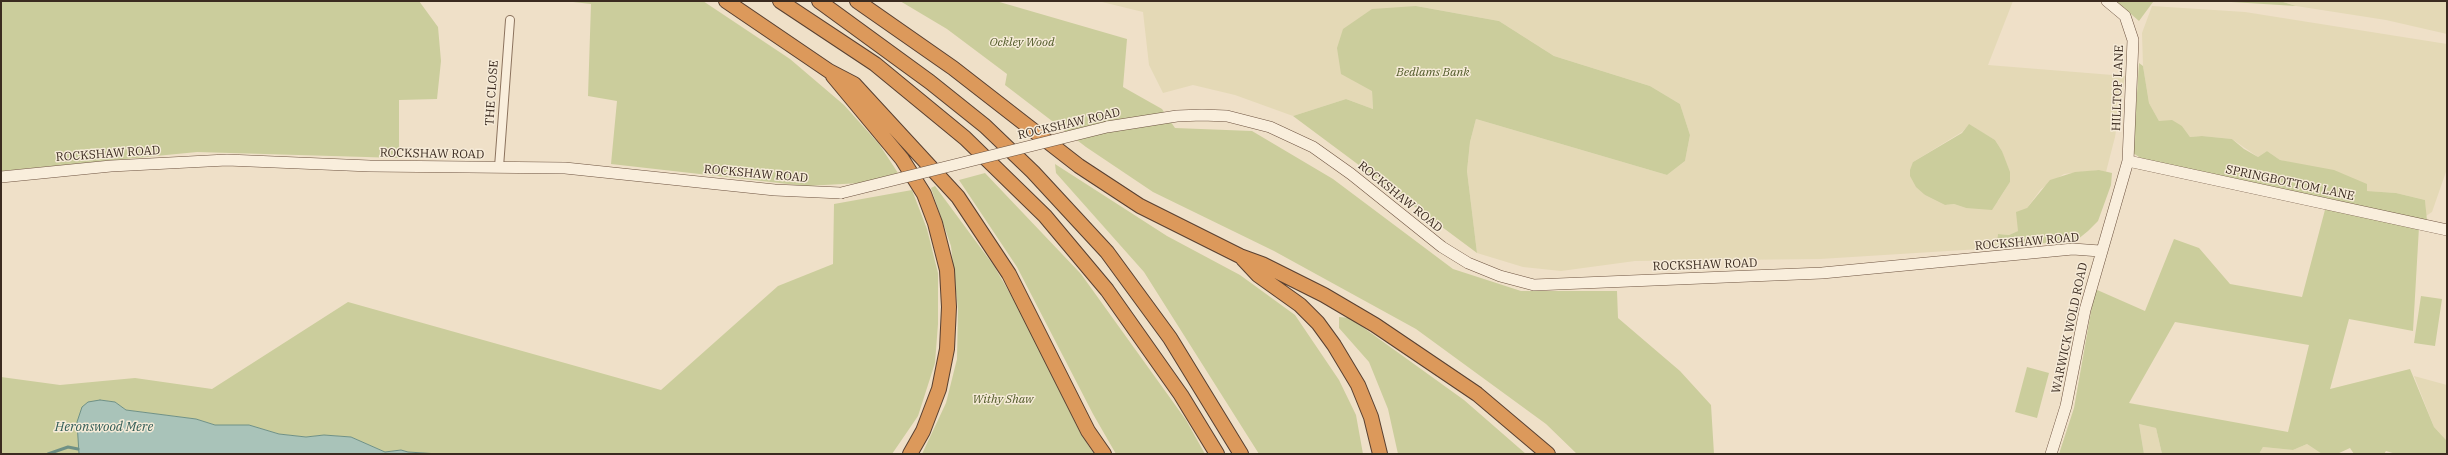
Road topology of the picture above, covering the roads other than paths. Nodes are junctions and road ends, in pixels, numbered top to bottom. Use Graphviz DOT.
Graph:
graph roads {
  1 [pos="726,1"];
  2 [pos="780,1"];
  3 [pos="819,1"];
  4 [pos="856,1"];
  5 [pos="2107,1"];
  6 [pos="510,20"];
  7 [pos="829,71"];
  8 [pos="2128,161"];
  9 [pos="499,167"];
  10 [pos="1,177"];
  11 [pos="2447,230"];
  12 [pos="2100,251"];
  13 [pos="1240,256"];
  14 [pos="910,454"];
  15 [pos="1104,454"];
  16 [pos="1217,454"];
  17 [pos="1241,454"];
  18 [pos="1380,454"];
  19 [pos="1548,454"];
  20 [pos="2051,454"];
  1 -- 7 [label="highway"];
  2 -- 16 [label="highway"];
  3 -- 17 [label="highway"];
  4 -- 13 [label="highway"];
  5 -- 8 [label="street, HILLTOP LANE"];
  6 -- 9 [label="street, THE CLOSE"];
  7 -- 14 [label="highway"];
  7 -- 15 [label="highway"];
  8 -- 11 [label="street, SPRINGBOTTOM LANE"];
  8 -- 12 [label="street, WARWICK WOLD ROAD"];
  9 -- 10 [label="street, ROCKSHAW ROAD"];
  9 -- 12 [label="street, ROCKSHAW ROAD, bridge"];
  12 -- 20 [label="street, WARWICK WOLD ROAD"];
  13 -- 18 [label="highway"];
  13 -- 19 [label="highway"];
}
